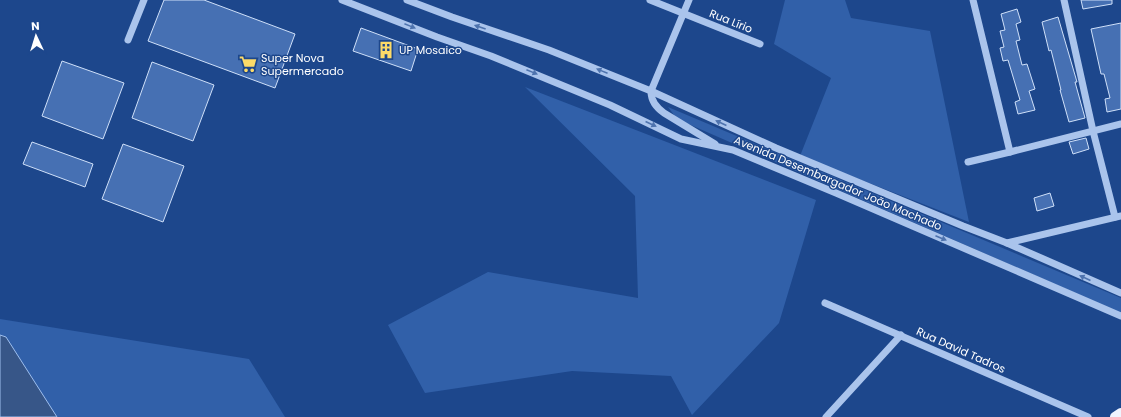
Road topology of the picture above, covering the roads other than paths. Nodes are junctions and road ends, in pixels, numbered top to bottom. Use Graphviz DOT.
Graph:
graph roads {
  1 [pos="144,0"];
  2 [pos="342,0"];
  3 [pos="407,0"];
  4 [pos="650,0"];
  5 [pos="689,0"];
  6 [pos="973,0"];
  7 [pos="1064,0"];
  8 [pos="684,14"];
  9 [pos="128,40"];
  10 [pos="760,44"];
  11 [pos="651,91"];
  12 [pos="1121,124"];
  13 [pos="1093,131"];
  14 [pos="719,146"];
  15 [pos="1010,152"];
  16 [pos="968,162"];
  17 [pos="1118,216"];
  18 [pos="1007,243"];
  19 [pos="1121,294"];
  20 [pos="825,303"];
  21 [pos="1121,316"];
  22 [pos="901,335"];
  23 [pos="1121,413"];
  24 [pos="826,417"];
  25 [pos="1088,417"];
  26 [pos="1116,417"];
  1 -- 9 [label="street"];
  2 -- 14 [label="street, Avenida Desembargador João Machado, one-way"];
  11 -- 3 [label="street, Avenida Desembargador João Machado, one-way"];
  4 -- 8 [label="street, Rua Lírio"];
  5 -- 8 [label="street"];
  6 -- 15 [label="street"];
  7 -- 13 [label="street"];
  8 -- 10 [label="street, Rua Lírio"];
  8 -- 11 [label="street"];
  11 -- 14 [label="street"];
  18 -- 11 [label="street, Avenida Desembargador João Machado, one-way"];
  12 -- 13 [label="street"];
  13 -- 15 [label="street"];
  13 -- 17 [label="street"];
  14 -- 21 [label="street, Avenida Desembargador João Machado, one-way"];
  15 -- 16 [label="street"];
  17 -- 18 [label="street"];
  19 -- 18 [label="street, Avenida Desembargador João Machado, one-way"];
  20 -- 22 [label="street, Rua David Tadros"];
  22 -- 24 [label="street"];
  22 -- 25 [label="street, Rua David Tadros"];
  23 -- 26 [label="main road"];
}
